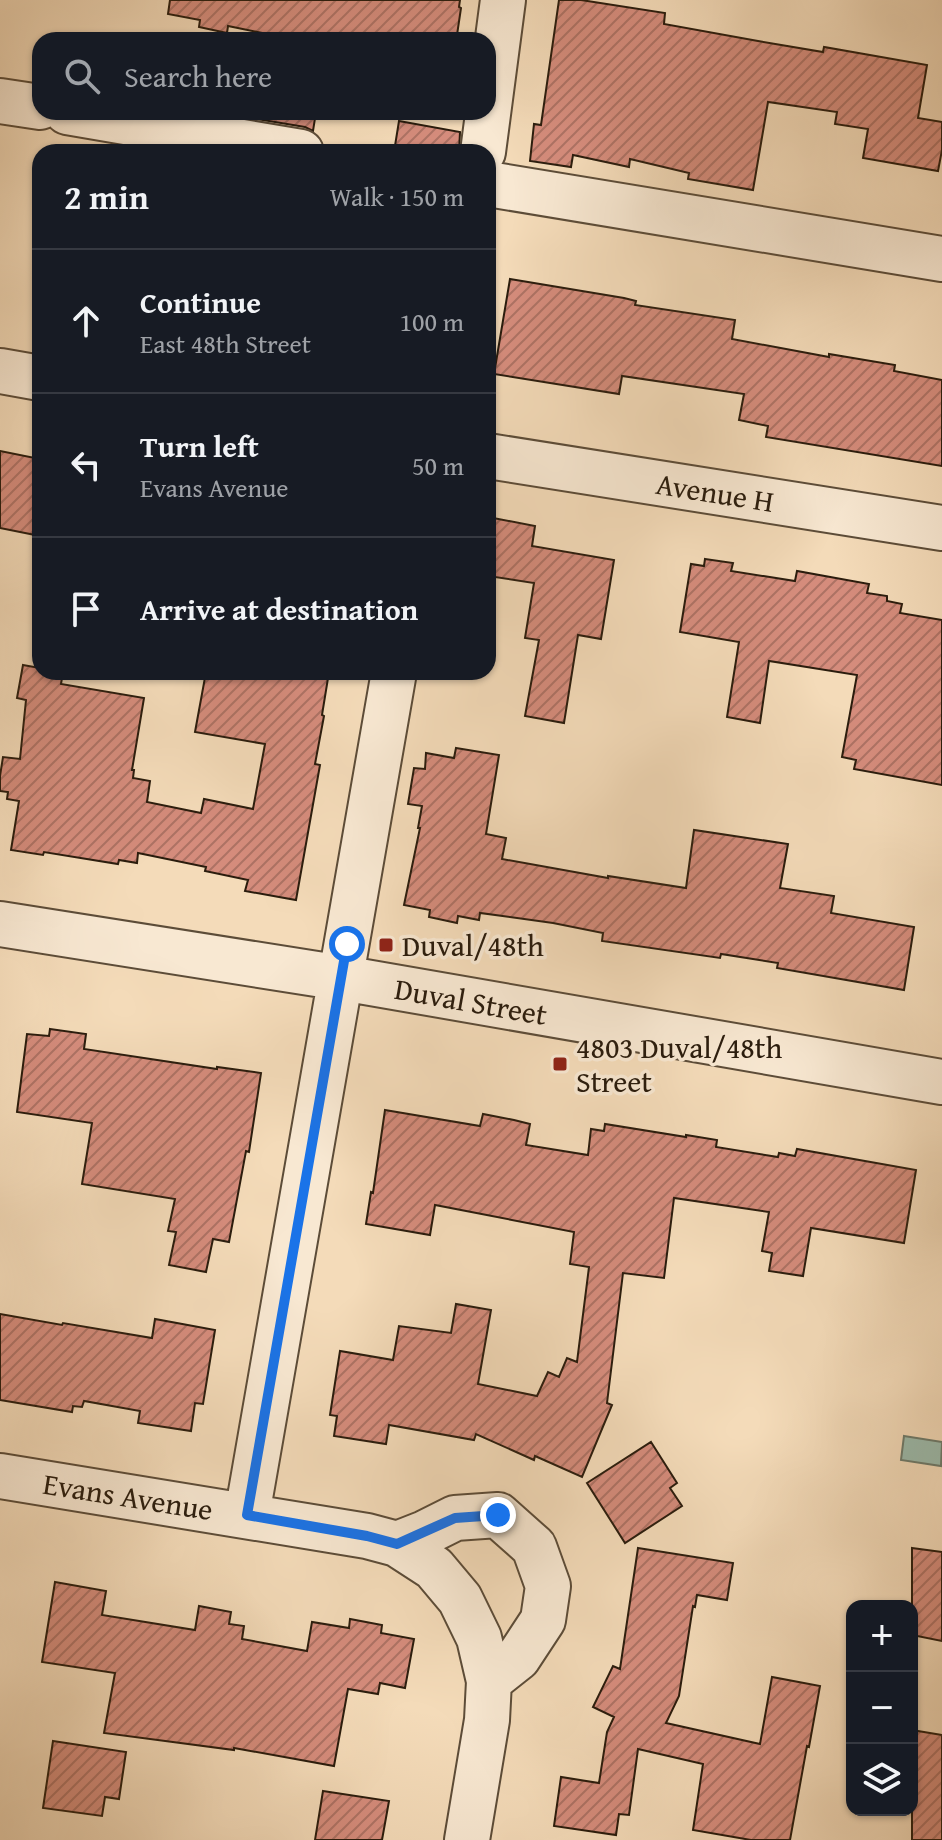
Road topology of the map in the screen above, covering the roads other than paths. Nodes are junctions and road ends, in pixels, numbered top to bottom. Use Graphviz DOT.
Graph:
graph roads {
  1 [pos="503,0"];
  2 [pos="496,53"];
  3 [pos="0,101"];
  4 [pos="32,106"];
  5 [pos="114,120"];
  6 [pos="487,120"];
  7 [pos="254,144"];
  8 [pos="484,144"];
  9 [pos="496,185"];
  10 [pos="942,259"];
  11 [pos="0,371"];
  12 [pos="32,377"];
  13 [pos="496,457"];
  14 [pos="942,528"];
  15 [pos="393,680"];
  16 [pos="0,924"];
  17 [pos="342,978"];
  18 [pos="942,1082"];
  19 [pos="1,1480"];
  20 [pos="247,1515"];
  21 [pos="397,1544"];
  22 [pos="489,1681"];
  23 [pos="467,1840"];
  1 -- 2 [label="street"];
  3 -- 4 [label="street"];
  5 -- 7 [label="street"];
  6 -- 8 [label="street"];
  9 -- 10 [label="street"];
  11 -- 12 [label="street"];
  13 -- 14 [label="street, Avenue H"];
  15 -- 17 [label="street"];
  16 -- 17 [label="street, Duval Street"];
  17 -- 18 [label="street, Duval Street"];
  17 -- 20 [label="street"];
  19 -- 20 [label="street, Evans Avenue"];
  20 -- 21 [label="street, Evans Avenue"];
  21 -- 22 [label="street, Evans Avenue"];
  21 -- 22 [label="street"];
  22 -- 23 [label="street, Evans Avenue"];
}
